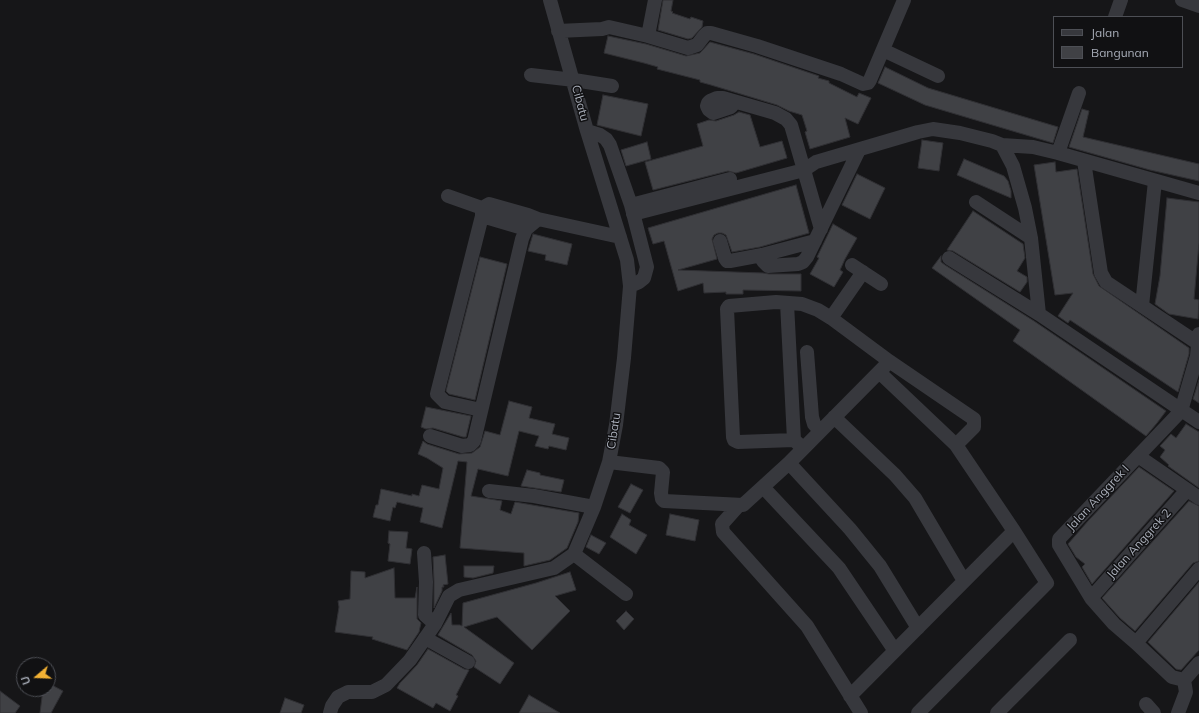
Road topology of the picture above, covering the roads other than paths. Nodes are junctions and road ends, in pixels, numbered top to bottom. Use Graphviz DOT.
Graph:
graph roads {
  1 [pos="550,0"];
  2 [pos="654,0"];
  3 [pos="904,0"];
  4 [pos="1121,0"];
  5 [pos="1182,0"];
  6 [pos="1199,6"];
  7 [pos="1115,16"];
  8 [pos="558,31"];
  9 [pos="648,36"];
  10 [pos="883,50"];
  11 [pos="531,76"];
  12 [pos="938,76"];
  13 [pos="574,80"];
  14 [pos="612,86"];
  15 [pos="1079,93"];
  16 [pos="735,102"];
  17 [pos="587,131"];
  18 [pos="1002,145"];
  19 [pos="859,150"];
  20 [pos="1058,153"];
  21 [pos="1084,161"];
  22 [pos="802,165"];
  23 [pos="1155,181"];
  24 [pos="1199,194"];
  25 [pos="448,196"];
  26 [pos="976,202"];
  27 [pos="632,210"];
  28 [pos="482,212"];
  29 [pos="538,219"];
  30 [pos="526,228"];
  31 [pos="818,235"];
  32 [pos="620,237"];
  33 [pos="1031,238"];
  34 [pos="720,242"];
  35 [pos="949,258"];
  36 [pos="881,284"];
  37 [pos="630,286"];
  38 [pos="786,303"];
  39 [pos="1142,306"];
  40 [pos="1039,314"];
  41 [pos="831,318"];
  42 [pos="1199,340"];
  43 [pos="806,352"];
  44 [pos="889,361"];
  45 [pos="879,372"];
  46 [pos="481,410"];
  47 [pos="1181,411"];
  48 [pos="834,417"];
  49 [pos="1199,422"];
  50 [pos="820,431"];
  51 [pos="430,436"];
  52 [pos="799,444"];
  53 [pos="956,445"];
  54 [pos="1138,456"];
  55 [pos="609,462"];
  56 [pos="788,463"];
  57 [pos="763,488"];
  58 [pos="1187,490"];
  59 [pos="489,491"];
  60 [pos="1199,498"];
  61 [pos="739,505"];
  62 [pos="594,507"];
  63 [pos="1014,531"];
  64 [pos="424,554"];
  65 [pos="574,554"];
  66 [pos="1199,569"];
  67 [pos="964,582"];
  68 [pos="626,594"];
  69 [pos="1091,598"];
  70 [pos="435,624"];
  71 [pos="918,628"];
  72 [pos="425,638"];
  73 [pos="1070,640"];
  74 [pos="1136,642"];
  75 [pos="895,651"];
  76 [pos="468,662"];
  77 [pos="1199,663"];
  78 [pos="1184,680"];
  79 [pos="850,696"];
  80 [pos="330,713"];
  81 [pos="861,713"];
  82 [pos="918,713"];
  83 [pos="997,713"];
  84 [pos="1178,713"];
  1 -- 8 [label="street, Cibatu"];
  2 -- 9 [label="street"];
  3 -- 10 [label="street"];
  4 -- 7 [label="street"];
  5 -- 6 [label="street"];
  8 -- 9 [label="street"];
  8 -- 13 [label="street, Cibatu"];
  9 -- 10 [label="street"];
  10 -- 12 [label="street"];
  11 -- 13 [label="street"];
  13 -- 14 [label="street"];
  13 -- 17 [label="street, Cibatu"];
  15 -- 20 [label="street"];
  16 -- 22 [label="street"];
  17 -- 27 [label="street"];
  17 -- 32 [label="street, Cibatu"];
  18 -- 19 [label="street"];
  18 -- 20 [label="street"];
  18 -- 33 [label="street"];
  19 -- 22 [label="street"];
  19 -- 31 [label="street"];
  20 -- 21 [label="street"];
  21 -- 23 [label="street"];
  21 -- 39 [label="street"];
  22 -- 27 [label="street"];
  22 -- 31 [label="street"];
  23 -- 24 [label="street"];
  23 -- 39 [label="street"];
  25 -- 28 [label="street"];
  26 -- 33 [label="street"];
  27 -- 37 [label="street"];
  28 -- 29 [label="street"];
  28 -- 30 [label="street"];
  28 -- 46 [label="street"];
  29 -- 30 [label="street"];
  29 -- 32 [label="street"];
  30 -- 46 [label="street"];
  31 -- 34 [label="street"];
  32 -- 37 [label="street, Cibatu"];
  33 -- 40 [label="street"];
  35 -- 40 [label="street"];
  36 -- 41 [label="street"];
  37 -- 55 [label="street, Cibatu"];
  38 -- 41 [label="street"];
  38 -- 52 [label="street"];
  38 -- 52 [label="street"];
  39 -- 42 [label="street"];
  40 -- 47 [label="street"];
  41 -- 44 [label="street"];
  42 -- 47 [label="street"];
  43 -- 50 [label="street"];
  44 -- 45 [label="street"];
  44 -- 53 [label="street"];
  45 -- 48 [label="street"];
  45 -- 53 [label="street"];
  46 -- 51 [label="street"];
  47 -- 49 [label="street"];
  47 -- 54 [label="street, Jalan Anggrek I"];
  48 -- 50 [label="street"];
  48 -- 67 [label="street"];
  50 -- 52 [label="street"];
  52 -- 56 [label="street"];
  53 -- 63 [label="street"];
  54 -- 58 [label="street"];
  54 -- 69 [label="street, Jalan Anggrek I"];
  55 -- 61 [label="street"];
  55 -- 62 [label="street, Cibatu"];
  56 -- 57 [label="street"];
  56 -- 71 [label="street"];
  57 -- 61 [label="street"];
  57 -- 75 [label="street"];
  58 -- 60 [label="street"];
  58 -- 69 [label="street, Jalan Anggrek 2"];
  59 -- 62 [label="street"];
  61 -- 79 [label="street"];
  62 -- 65 [label="street, Cibatu"];
  63 -- 67 [label="street"];
  63 -- 82 [label="street"];
  64 -- 70 [label="street"];
  65 -- 68 [label="street"];
  65 -- 70 [label="street"];
  66 -- 74 [label="street"];
  67 -- 71 [label="street"];
  69 -- 74 [label="street"];
  70 -- 72 [label="street"];
  71 -- 75 [label="street"];
  72 -- 76 [label="street"];
  72 -- 80 [label="street"];
  73 -- 83 [label="street"];
  74 -- 78 [label="street"];
  75 -- 79 [label="street"];
  77 -- 78 [label="street"];
  78 -- 84 [label="street"];
  79 -- 81 [label="street"];
}
